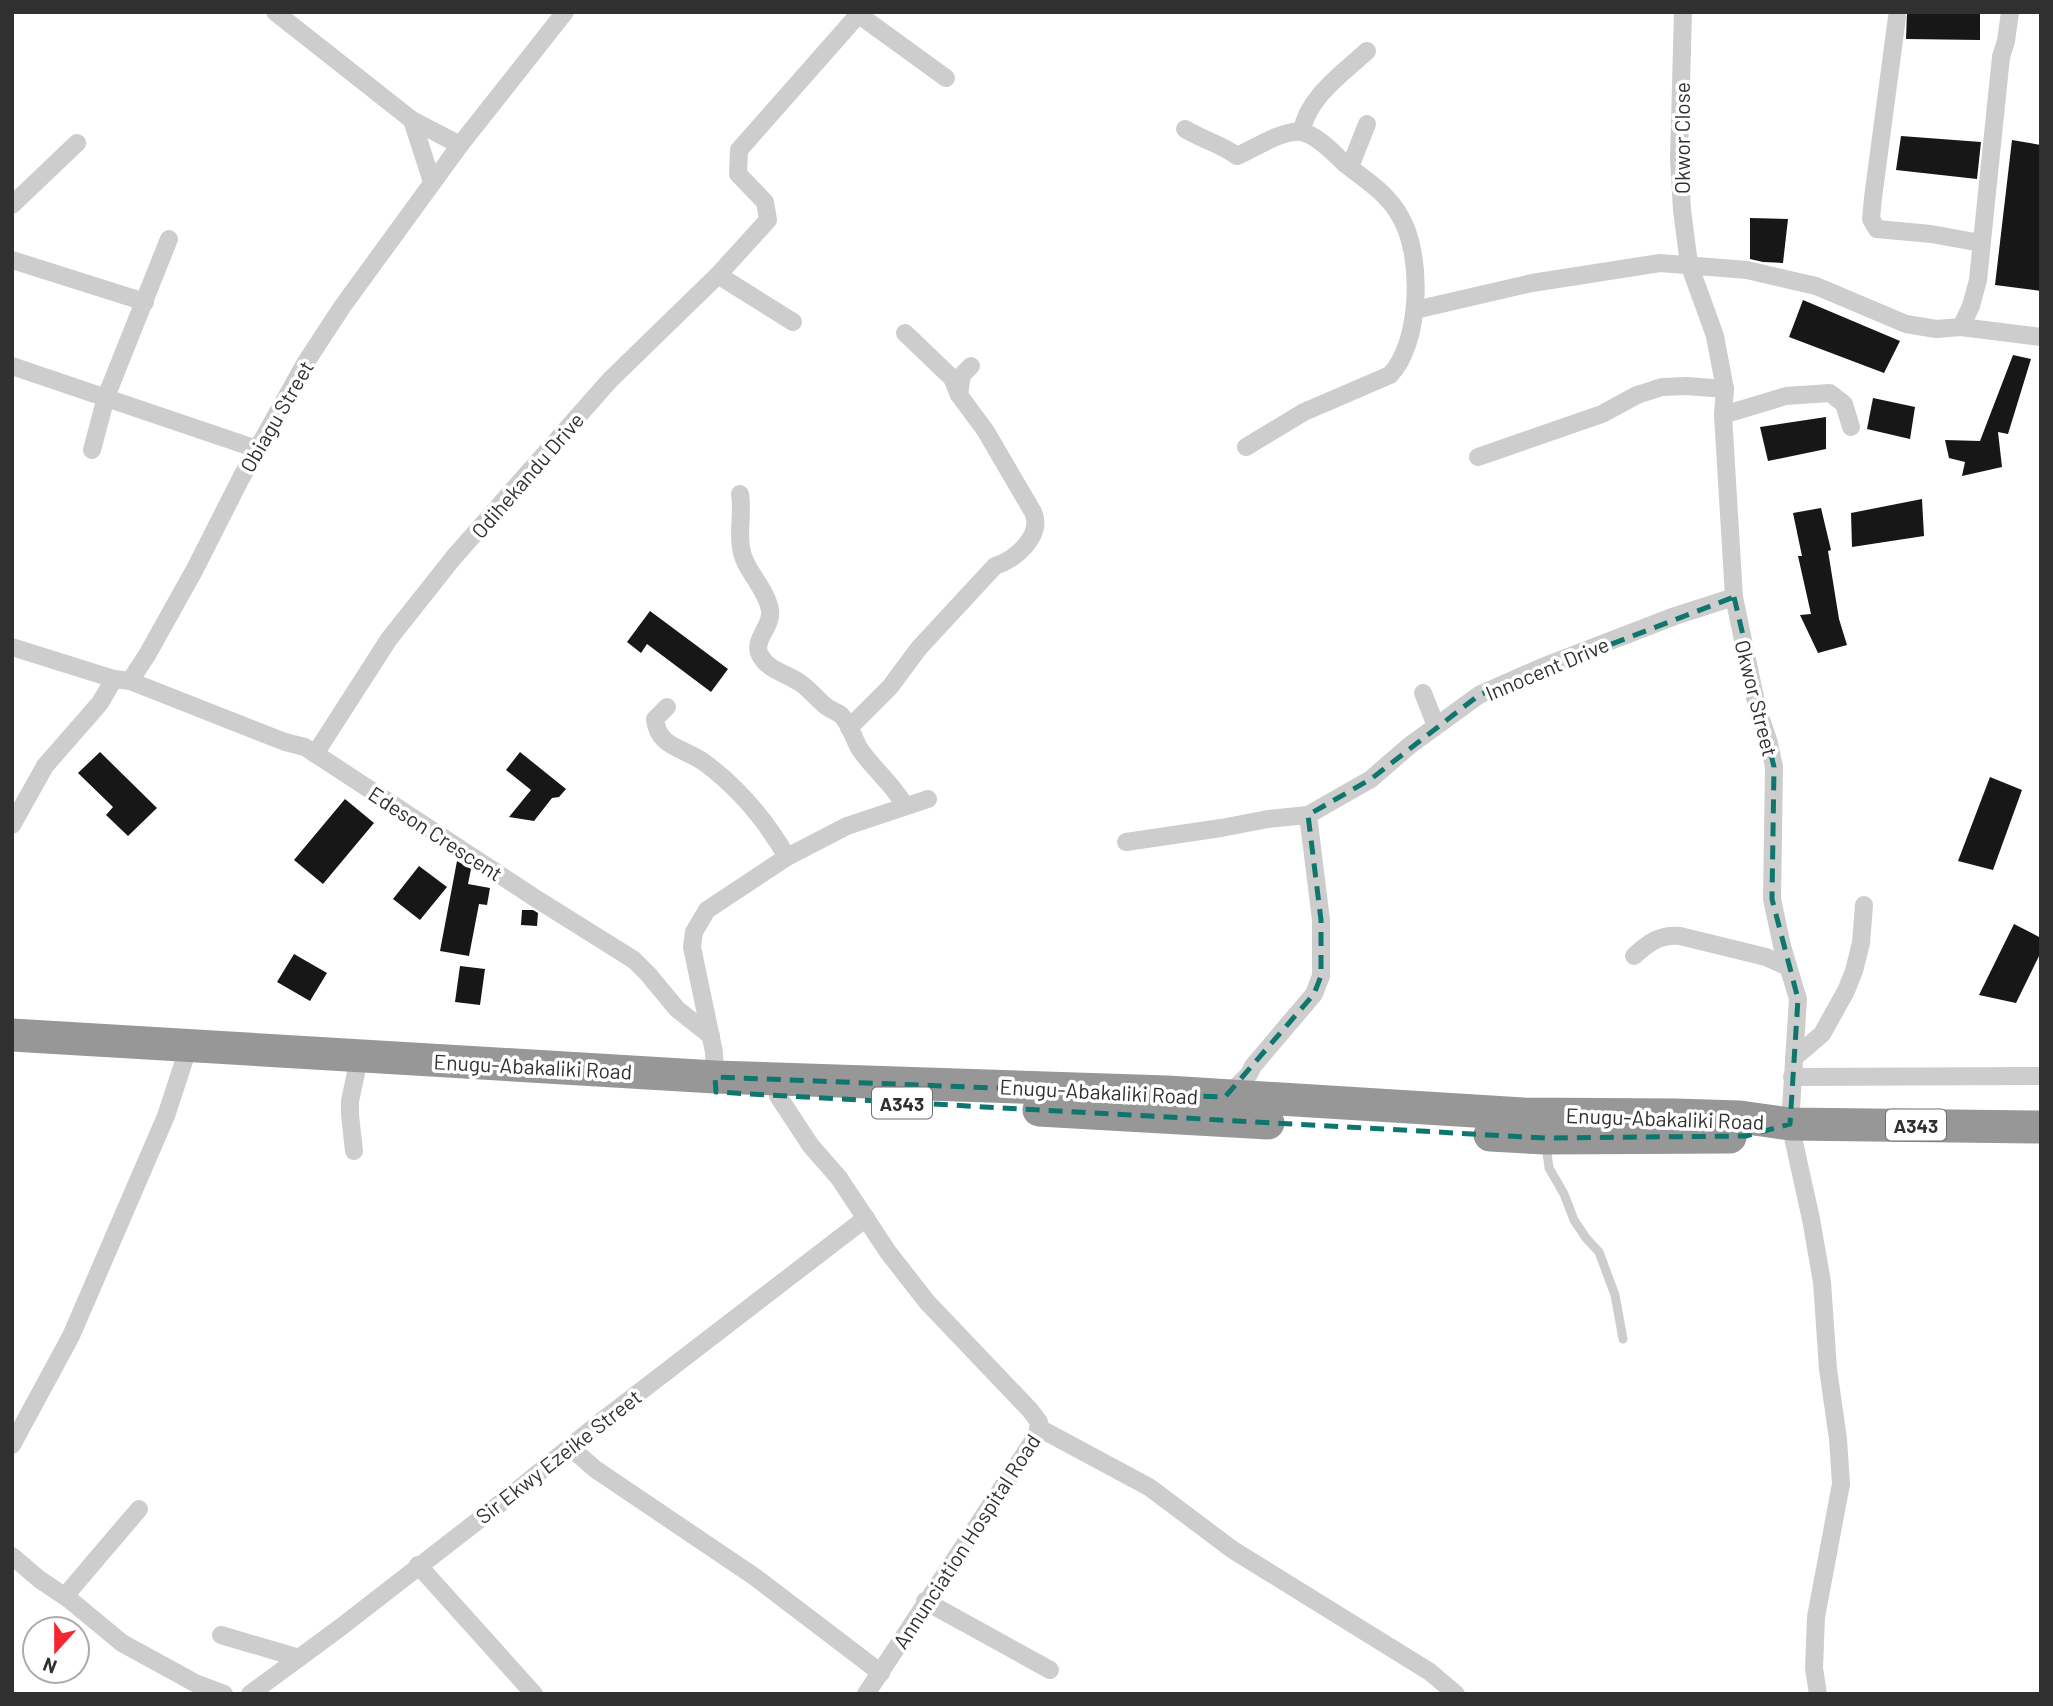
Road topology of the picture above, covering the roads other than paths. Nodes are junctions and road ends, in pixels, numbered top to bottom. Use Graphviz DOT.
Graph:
graph roads {
  1 [pos="275,12"];
  2 [pos="565,12"];
  3 [pos="1683,12"];
  4 [pos="2010,12"];
  5 [pos="857,14"];
  6 [pos="1897,18"];
  7 [pos="1367,51"];
  8 [pos="946,78"];
  9 [pos="412,120"];
  10 [pos="1367,124"];
  11 [pos="1185,128"];
  12 [pos="1302,131"];
  13 [pos="77,143"];
  14 [pos="460,145"];
  15 [pos="1350,167"];
  16 [pos="432,182"];
  17 [pos="12,205"];
  18 [pos="169,239"];
  19 [pos="1981,243"];
  20 [pos="12,260"];
  21 [pos="1689,264"];
  22 [pos="718,275"];
  23 [pos="145,302"];
  24 [pos="1415,310"];
  25 [pos="793,322"];
  26 [pos="1961,327"];
  27 [pos="905,333"];
  28 [pos="1715,336"];
  29 [pos="2041,337"];
  30 [pos="12,366"];
  31 [pos="971,366"];
  32 [pos="1725,389"];
  33 [pos="959,395"];
  34 [pos="106,397"];
  35 [pos="1723,415"];
  36 [pos="1852,427"];
  37 [pos="1246,447"];
  38 [pos="257,449"];
  39 [pos="92,450"];
  40 [pos="1478,457"];
  41 [pos="740,494"];
  42 [pos="1734,597"];
  43 [pos="12,647"];
  44 [pos="122,680"];
  45 [pos="1423,693"];
  46 [pos="667,707"];
  47 [pos="1436,726"];
  48 [pos="849,728"];
  49 [pos="315,754"];
  50 [pos="928,799"];
  51 [pos="905,806"];
  52 [pos="1308,816"];
  53 [pos="12,825"];
  54 [pos="1126,842"];
  55 [pos="787,857"];
  56 [pos="1864,905"];
  57 [pos="1634,956"];
  58 [pos="1788,967"];
  59 [pos="12,1035"];
  60 [pos="710,1036"];
  61 [pos="12,1051"];
  62 [pos="1794,1058"];
  63 [pos="184,1061"];
  64 [pos="356,1073"];
  65 [pos="2041,1076"];
  66 [pos="1792,1077"];
  67 [pos="715,1085"];
  68 [pos="778,1096"];
  69 [pos="1216,1108"];
  70 [pos="1790,1124"];
  71 [pos="2041,1127"];
  72 [pos="1545,1138"];
  73 [pos="354,1151"];
  74 [pos="866,1218"];
  75 [pos="1623,1339"];
  76 [pos="1039,1428"];
  77 [pos="12,1445"];
  78 [pos="570,1447"];
  79 [pos="139,1509"];
  80 [pos="12,1556"];
  81 [pos="418,1565"];
  82 [pos="65,1596"];
  83 [pos="925,1601"];
  84 [pos="220,1635"];
  85 [pos="299,1658"];
  86 [pos="1050,1670"];
  87 [pos="881,1672"];
  88 [pos="224,1694"];
  89 [pos="250,1694"];
  90 [pos="534,1694"];
  91 [pos="866,1694"];
  92 [pos="1456,1694"];
  93 [pos="1818,1694"];
  1 -- 9 [label="street"];
  2 -- 14 [label="street, Obiagu Street"];
  3 -- 21 [label="street, Okwor Close"];
  4 -- 19 [label="street"];
  5 -- 8 [label="street"];
  5 -- 22 [label="street, Odihekandu Drive"];
  6 -- 19 [label="street"];
  7 -- 12 [label="street"];
  9 -- 14 [label="street"];
  9 -- 16 [label="street"];
  10 -- 15 [label="street"];
  11 -- 12 [label="street"];
  12 -- 15 [label="street"];
  13 -- 17 [label="street"];
  14 -- 16 [label="street, Obiagu Street"];
  15 -- 24 [label="street"];
  16 -- 38 [label="street, Obiagu Street"];
  18 -- 23 [label="street"];
  19 -- 26 [label="street"];
  20 -- 23 [label="street"];
  21 -- 24 [label="street"];
  21 -- 26 [label="street"];
  21 -- 28 [label="street, Okwor Close"];
  22 -- 25 [label="street"];
  22 -- 49 [label="street, Odihekandu Drive"];
  23 -- 34 [label="street"];
  24 -- 37 [label="street"];
  26 -- 29 [label="street"];
  27 -- 33 [label="street"];
  28 -- 32 [label="street, Okwor Street"];
  30 -- 34 [label="street"];
  31 -- 33 [label="street"];
  32 -- 35 [label="street, Okwor Street"];
  32 -- 40 [label="street"];
  33 -- 48 [label="street"];
  34 -- 38 [label="street"];
  34 -- 39 [label="street"];
  35 -- 36 [label="street"];
  35 -- 42 [label="street, Okwor Street"];
  38 -- 44 [label="street, Obiagu Street"];
  41 -- 48 [label="street"];
  42 -- 47 [label="street, Innocent Drive"];
  42 -- 58 [label="street, Okwor Street"];
  43 -- 44 [label="street, Edeson Crescent"];
  44 -- 49 [label="street, Edeson Crescent"];
  44 -- 53 [label="street, Obiagu Street"];
  45 -- 47 [label="street"];
  46 -- 55 [label="street"];
  47 -- 52 [label="street, Innocent Drive"];
  48 -- 51 [label="street"];
  49 -- 60 [label="street, Edeson Crescent"];
  50 -- 51 [label="street"];
  51 -- 55 [label="street"];
  52 -- 54 [label="street"];
  52 -- 69 [label="street"];
  55 -- 60 [label="street"];
  56 -- 62 [label="street"];
  57 -- 58 [label="street"];
  58 -- 62 [label="street, Okwor Street"];
  59 -- 67 [label="highway, Enugu-Abakaliki Road / A343"];
  60 -- 67 [label="street"];
  61 -- 63 [label="highway, Enugu-Abakaliki Road / A343"];
  62 -- 66 [label="street, Okwor Street"];
  63 -- 64 [label="highway, Enugu-Abakaliki Road / A343"];
  63 -- 77 [label="street"];
  64 -- 67 [label="highway, Enugu-Abakaliki Road / A343"];
  64 -- 73 [label="street"];
  65 -- 66 [label="street"];
  66 -- 70 [label="street, Okwor Street"];
  67 -- 68 [label="highway, Enugu-Abakaliki Road / A343"];
  67 -- 69 [label="highway, Enugu-Abakaliki Road / A343"];
  68 -- 69 [label="highway, Enugu-Abakaliki Road / A343"];
  68 -- 74 [label="street, Annunciation Hospital Road"];
  69 -- 70 [label="highway, Enugu-Abakaliki Road / A343"];
  69 -- 72 [label="highway, Enugu-Abakaliki Road / A343"];
  70 -- 71 [label="highway, A343"];
  70 -- 72 [label="highway, Enugu-Abakaliki Road / A343"];
  70 -- 93 [label="street, Okwor Street"];
  72 -- 75 [label="lane"];
  74 -- 76 [label="street, Annunciation Hospital Road"];
  74 -- 78 [label="street, Sir Ekwy Ezeike Street"];
  76 -- 83 [label="street, Annunciation Hospital Road"];
  76 -- 92 [label="street"];
  78 -- 81 [label="street, Sir Ekwy Ezeike Street"];
  78 -- 87 [label="street"];
  79 -- 82 [label="street"];
  80 -- 82 [label="street"];
  81 -- 85 [label="street, Sir Ekwy Ezeike Street"];
  81 -- 90 [label="street"];
  82 -- 88 [label="street"];
  83 -- 86 [label="street"];
  83 -- 87 [label="street, Annunciation Hospital Road"];
  84 -- 85 [label="street"];
  85 -- 89 [label="street, Sir Ekwy Ezeike Street"];
  87 -- 91 [label="street, Annunciation Hospital Road"];
}
